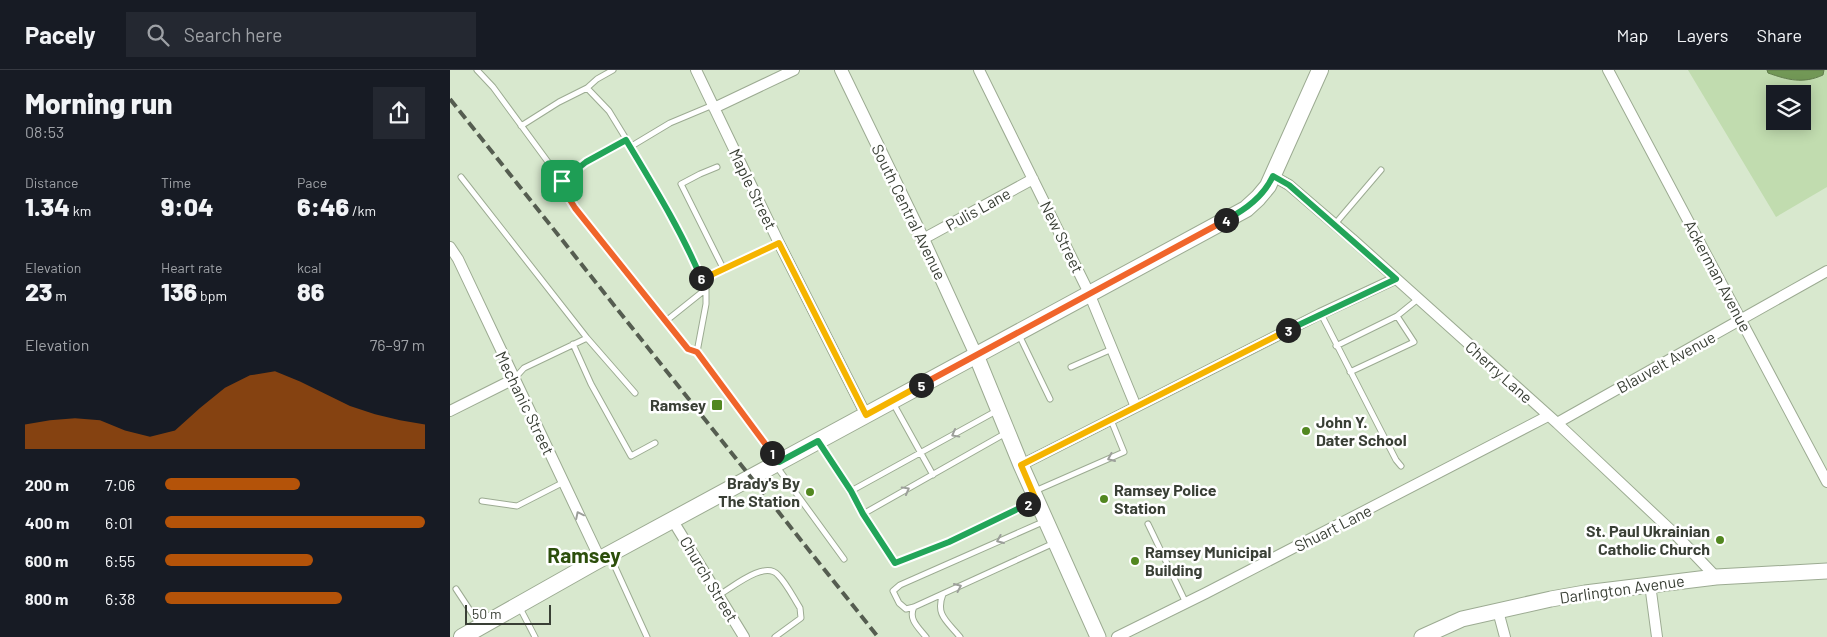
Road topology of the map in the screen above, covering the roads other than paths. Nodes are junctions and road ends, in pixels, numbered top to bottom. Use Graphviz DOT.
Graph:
graph roads {
  1 [pos="478,70"];
  2 [pos="613,70"];
  3 [pos="696,70"];
  4 [pos="794,70"];
  5 [pos="841,70"];
  6 [pos="980,70"];
  7 [pos="1320,70"];
  8 [pos="1608,70"];
  9 [pos="587,88"];
  10 [pos="714,107"];
  11 [pos="521,126"];
  12 [pos="626,140"];
  13 [pos="630,147"];
  14 [pos="717,167"];
  15 [pos="1381,170"];
  16 [pos="461,177"];
  17 [pos="1033,178"];
  18 [pos="562,181"];
  19 [pos="1271,181"];
  20 [pos="1335,224"];
  21 [pos="923,239"];
  22 [pos="779,243"];
  23 [pos="450,247"];
  24 [pos="724,270"];
  25 [pos="1827,271"];
  26 [pos="1396,279"];
  27 [pos="703,283"];
  28 [pos="706,289"];
  29 [pos="1089,293"];
  30 [pos="1418,299"];
  31 [pos="1320,314"];
  32 [pos="1397,316"];
  33 [pos="1742,319"];
  34 [pos="666,321"];
  35 [pos="1018,332"];
  36 [pos="587,338"];
  37 [pos="573,344"];
  38 [pos="1336,346"];
  39 [pos="1112,349"];
  40 [pos="697,352"];
  41 [pos="976,355"];
  42 [pos="1072,367"];
  43 [pos="1350,372"];
  44 [pos="514,379"];
  45 [pos="635,393"];
  46 [pos="1050,399"];
  47 [pos="892,401"];
  48 [pos="1136,407"];
  49 [pos="998,410"];
  50 [pos="450,411"];
  51 [pos="866,415"];
  52 [pos="1548,416"];
  53 [pos="1110,420"];
  54 [pos="1557,424"];
  55 [pos="1007,432"];
  56 [pos="818,441"];
  57 [pos="655,444"];
  58 [pos="921,453"];
  59 [pos="777,463"];
  60 [pos="1021,465"];
  61 [pos="1401,466"];
  62 [pos="933,475"];
  63 [pos="564,482"];
  64 [pos="1827,482"];
  65 [pos="851,491"];
  66 [pos="1034,496"];
  67 [pos="482,501"];
  68 [pos="863,514"];
  69 [pos="673,521"];
  70 [pos="1045,521"];
  71 [pos="1148,524"];
  72 [pos="1055,543"];
  73 [pos="605,556"];
  74 [pos="844,559"];
  75 [pos="1827,571"];
  76 [pos="1716,577"];
  77 [pos="1650,584"];
  78 [pos="456,589"];
  79 [pos="943,594"];
  80 [pos="719,595"];
  81 [pos="1186,603"];
  82 [pos="519,605"];
  83 [pos="914,607"];
  84 [pos="1498,611"];
  85 [pos="479,632"];
  86 [pos="462,637"];
  87 [pos="535,637"];
  88 [pos="647,637"];
  89 [pos="744,637"];
  90 [pos="775,637"];
  91 [pos="926,637"];
  92 [pos="960,637"];
  93 [pos="1098,637"];
  94 [pos="1117,637"];
  95 [pos="1422,637"];
  96 [pos="1505,637"];
  97 [pos="1657,637"];
  1 -- 11 [label="lane"];
  2 -- 9 [label="lane"];
  3 -- 10 [label="street, Maple Street"];
  4 -- 10 [label="street"];
  5 -- 21 [label="street, South Central Avenue"];
  6 -- 17 [label="street, New Street"];
  7 -- 19 [label="main road"];
  8 -- 33 [label="street, Ackerman Avenue"];
  9 -- 11 [label="lane"];
  9 -- 12 [label="lane"];
  10 -- 13 [label="lane"];
  10 -- 22 [label="street, Maple Street"];
  11 -- 18 [label="lane"];
  12 -- 13 [label="lane"];
  12 -- 18 [label="lane"];
  13 -- 27 [label="lane"];
  14 -- 24 [label="lane"];
  15 -- 20 [label="lane"];
  16 -- 36 [label="lane"];
  17 -- 21 [label="street, Pulis Lane"];
  17 -- 29 [label="street, New Street"];
  18 -- 34 [label="lane"];
  19 -- 20 [label="street, Cherry Lane"];
  19 -- 29 [label="main road"];
  20 -- 26 [label="street, Cherry Lane"];
  21 -- 41 [label="street, South Central Avenue"];
  22 -- 24 [label="lane"];
  22 -- 51 [label="street, Maple Street"];
  23 -- 44 [label="street, Mechanic Street"];
  24 -- 27 [label="lane"];
  25 -- 33 [label="street, Blauvelt Avenue"];
  26 -- 30 [label="street, Cherry Lane"];
  26 -- 31 [label="street"];
  27 -- 28 [label="lane"];
  28 -- 34 [label="lane"];
  28 -- 40 [label="lane"];
  29 -- 35 [label="main road"];
  29 -- 39 [label="street, New Street"];
  30 -- 32 [label="lane"];
  30 -- 52 [label="street, Cherry Lane"];
  31 -- 38 [label="lane"];
  31 -- 48 [label="street"];
  32 -- 38 [label="lane"];
  32 -- 43 [label="lane"];
  33 -- 54 [label="street, Blauvelt Avenue"];
  33 -- 64 [label="street, Ackerman Avenue"];
  34 -- 40 [label="lane"];
  35 -- 41 [label="main road"];
  35 -- 46 [label="lane"];
  36 -- 37 [label="lane"];
  36 -- 45 [label="lane"];
  37 -- 44 [label="lane"];
  37 -- 57 [label="lane"];
  38 -- 43 [label="lane"];
  39 -- 42 [label="lane"];
  39 -- 48 [label="street, New Street"];
  40 -- 59 [label="lane"];
  41 -- 47 [label="main road"];
  41 -- 49 [label="main road"];
  43 -- 61 [label="lane"];
  44 -- 50 [label="street"];
  44 -- 63 [label="street, Mechanic Street"];
  47 -- 51 [label="main road"];
  47 -- 58 [label="lane"];
  48 -- 53 [label="street"];
  49 -- 55 [label="main road"];
  49 -- 58 [label="lane, one-way"];
  51 -- 56 [label="main road"];
  52 -- 54 [label="street, Cherry Lane"];
  52 -- 81 [label="street, Shuart Lane"];
  53 -- 60 [label="street"];
  53 -- 66 [label="lane, one-way"];
  54 -- 76 [label="street, Cherry Lane"];
  55 -- 60 [label="main road"];
  55 -- 62 [label="lane"];
  56 -- 59 [label="main road"];
  56 -- 65 [label="lane"];
  58 -- 62 [label="lane"];
  58 -- 65 [label="lane"];
  59 -- 69 [label="main road"];
  59 -- 74 [label="lane"];
  60 -- 66 [label="main road"];
  68 -- 62 [label="lane, one-way"];
  63 -- 67 [label="lane"];
  73 -- 63 [label="street, Mechanic Street, one-way"];
  65 -- 68 [label="lane"];
  66 -- 68 [label="lane"];
  66 -- 70 [label="main road"];
  69 -- 73 [label="main road"];
  69 -- 80 [label="street, Church Street"];
  70 -- 72 [label="main road"];
  70 -- 83 [label="lane, one-way"];
  71 -- 81 [label="lane"];
  79 -- 72 [label="lane, one-way"];
  72 -- 93 [label="main road"];
  73 -- 82 [label="main road"];
  73 -- 88 [label="lane"];
  75 -- 76 [label="main road, Darlington Avenue"];
  76 -- 77 [label="main road, Darlington Avenue"];
  77 -- 84 [label="main road, Darlington Avenue"];
  77 -- 97 [label="street"];
  78 -- 85 [label="lane"];
  79 -- 83 [label="lane"];
  79 -- 92 [label="lane"];
  80 -- 89 [label="street, Church Street"];
  80 -- 90 [label="lane"];
  81 -- 94 [label="street, Shuart Lane"];
  82 -- 85 [label="main road"];
  82 -- 87 [label="lane"];
  83 -- 91 [label="lane"];
  84 -- 95 [label="main road, Darlington Avenue"];
  84 -- 96 [label="street"];
  85 -- 86 [label="main road"];
}
